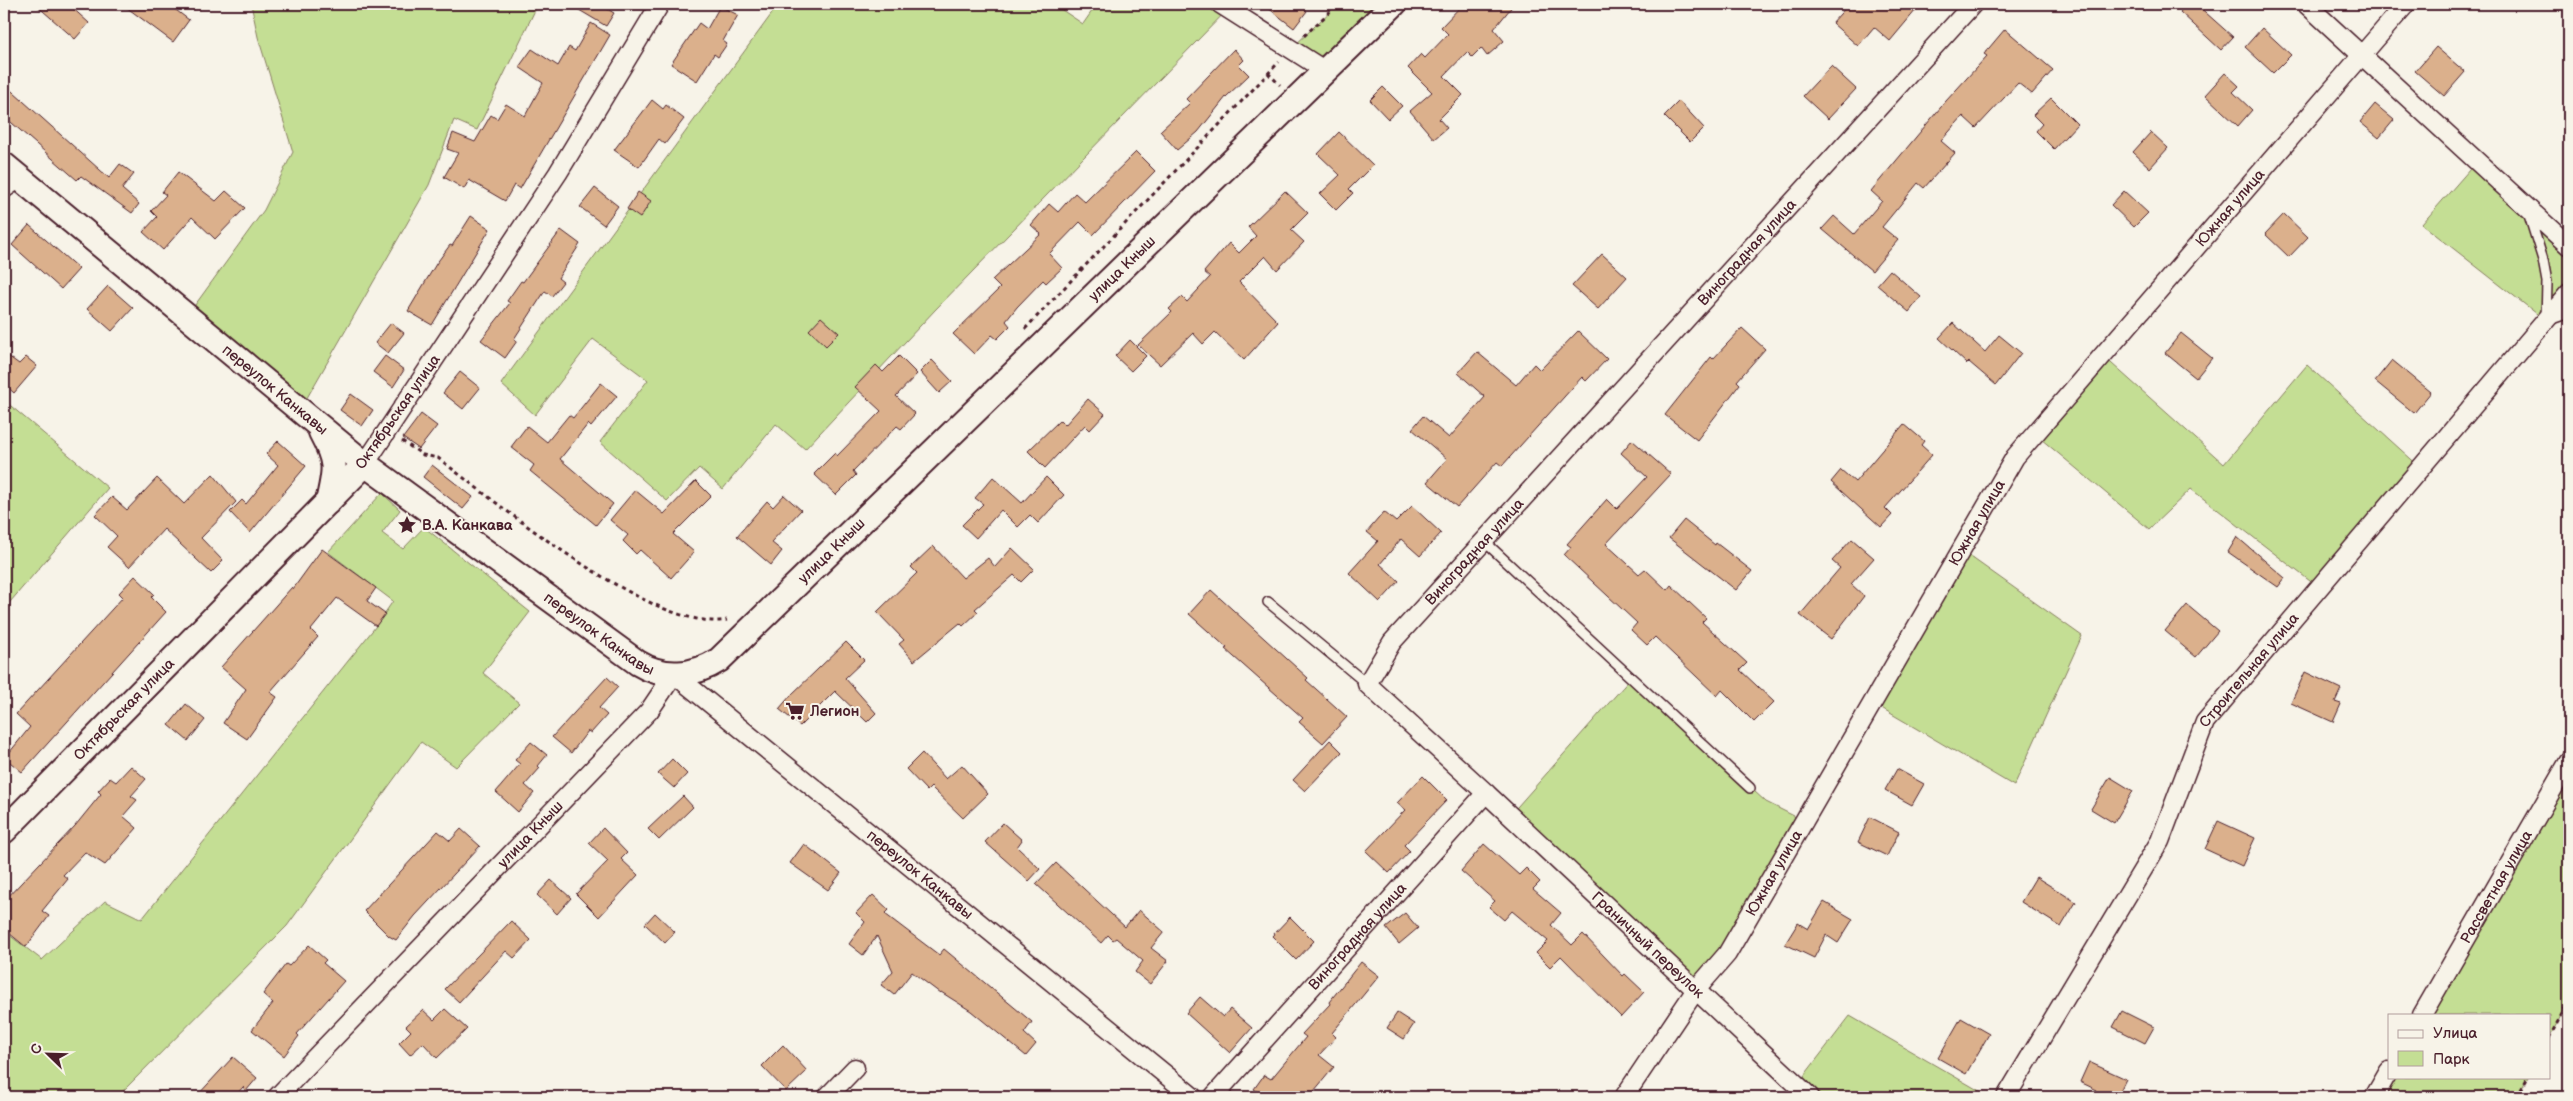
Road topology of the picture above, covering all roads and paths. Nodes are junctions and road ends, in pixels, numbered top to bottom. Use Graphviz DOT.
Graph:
graph roads {
  1 [pos="660,4"];
  2 [pos="1220,4"];
  3 [pos="1338,4"];
  4 [pos="1394,4"];
  5 [pos="1973,4"];
  6 [pos="2306,4"];
  7 [pos="2406,4"];
  8 [pos="1291,49"];
  9 [pos="2360,54"];
  10 [pos="1324,70"];
  11 [pos="10,177"];
  12 [pos="2526,207"];
  13 [pos="2569,246"];
  14 [pos="2569,293"];
  15 [pos="2569,313"];
  16 [pos="2546,321"];
  17 [pos="1022,333"];
  18 [pos="316,423"];
  19 [pos="387,432"];
  20 [pos="365,464"];
  21 [pos="403,490"];
  22 [pos="328,502"];
  23 [pos="1484,541"];
  24 [pos="1268,602"];
  25 [pos="734,614"];
  26 [pos="674,674"];
  27 [pos="1367,684"];
  28 [pos="2569,761"];
  29 [pos="1750,788"];
  30 [pos="1486,793"];
  31 [pos="4,830"];
  32 [pos="1695,992"];
  33 [pos="2569,1001"];
  34 [pos="2423,1014"];
  35 [pos="2550,1036"];
  36 [pos="855,1068"];
  37 [pos="2388,1073"];
  38 [pos="2527,1078"];
  39 [pos="276,1097"];
  40 [pos="827,1097"];
  41 [pos="1193,1097"];
  42 [pos="1213,1097"];
  43 [pos="1624,1097"];
  44 [pos="1810,1097"];
  45 [pos="2006,1097"];
  46 [pos="2374,1097"];
  47 [pos="2517,1097"];
  1 -- 19 [label="street, Октябрьская улица"];
  2 -- 8 [label="street"];
  3 -- 8 [label="path"];
  4 -- 10 [label="street, улица Кныш"];
  5 -- 23 [label="street, Виноградная улица"];
  6 -- 9 [label="street"];
  7 -- 9 [label="street, Южная улица"];
  8 -- 10 [label="street"];
  8 -- 17 [label="path"];
  9 -- 12 [label="street"];
  9 -- 32 [label="street, Южная улица"];
  10 -- 26 [label="street, улица Кныш"];
  11 -- 18 [label="street, переулок Канкавы"];
  12 -- 13 [label="street"];
  12 -- 16 [label="lane"];
  14 -- 16 [label="street, Строительная улица"];
  15 -- 16 [label="lane"];
  16 -- 45 [label="street, Строительная улица"];
  18 -- 20 [label="street, переулок Канкавы"];
  18 -- 22 [label="street"];
  19 -- 20 [label="street, Октябрьская улица"];
  19 -- 25 [label="path"];
  20 -- 21 [label="street, переулок Канкавы"];
  20 -- 22 [label="street, Октябрьская улица"];
  21 -- 22 [label="street"];
  21 -- 26 [label="street, переулок Канкавы"];
  22 -- 31 [label="street, Октябрьская улица"];
  23 -- 27 [label="street, Виноградная улица"];
  23 -- 29 [label="lane"];
  24 -- 27 [label="lane"];
  26 -- 39 [label="street, улица Кныш"];
  26 -- 41 [label="street, переулок Канкавы"];
  27 -- 30 [label="street"];
  28 -- 34 [label="street, Рассветная улица"];
  30 -- 32 [label="street, Граничный переулок"];
  30 -- 42 [label="street, Виноградная улица"];
  32 -- 43 [label="street, Южная улица"];
  32 -- 44 [label="street, Граничный переулок"];
  33 -- 35 [label="path"];
  36 -- 40 [label="street"];
  37 -- 46 [label="street"];
  38 -- 47 [label="path"];
}
